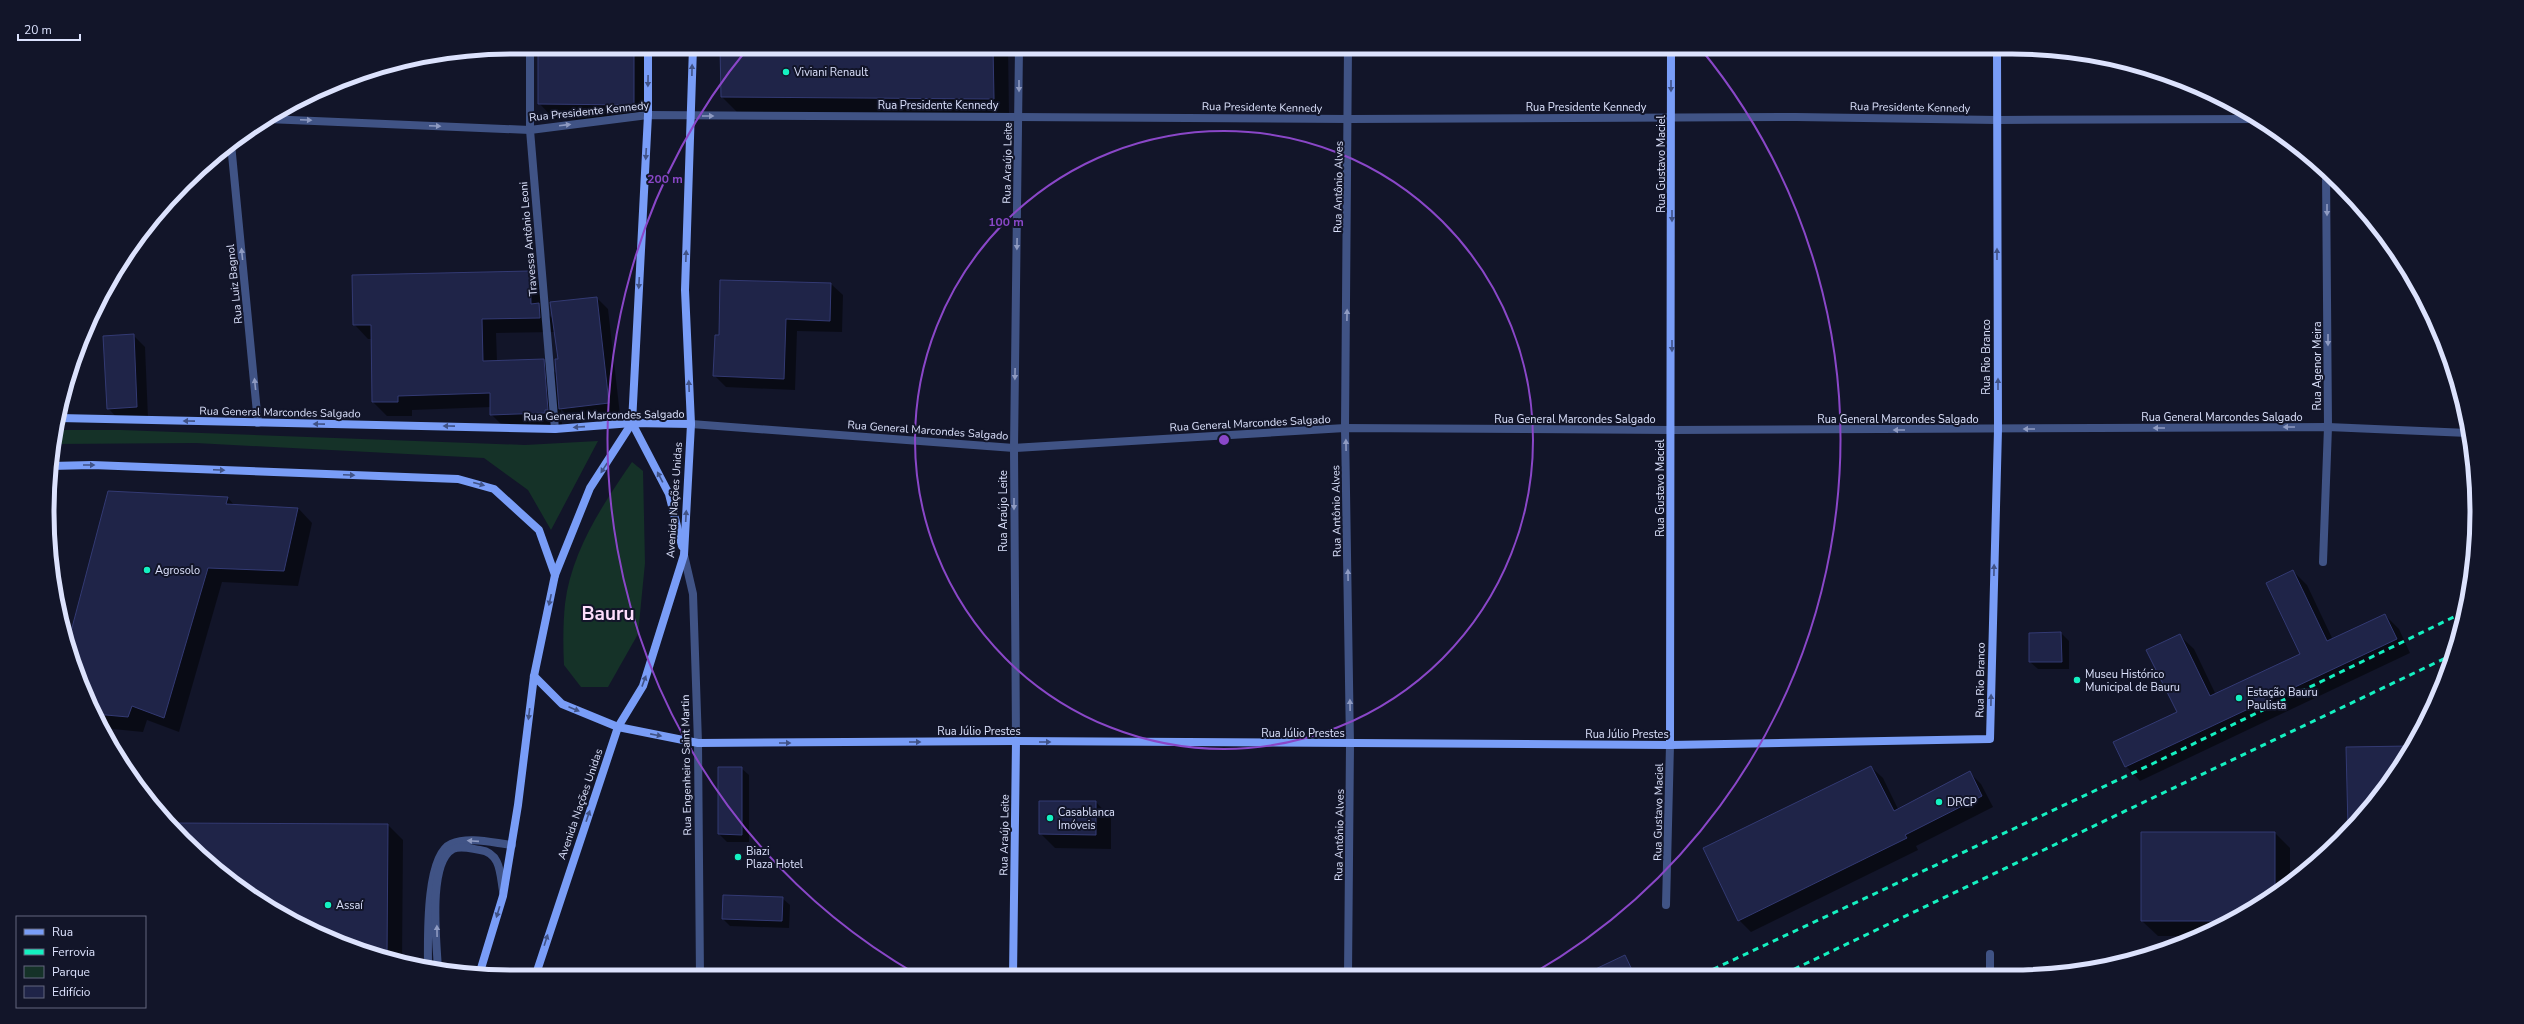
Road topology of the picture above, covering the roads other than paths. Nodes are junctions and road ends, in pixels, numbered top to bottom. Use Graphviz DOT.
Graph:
graph roads {
  1 [pos="530,54"];
  2 [pos="648,54"];
  3 [pos="693,54"];
  4 [pos="1019,54"];
  5 [pos="1348,54"];
  6 [pos="1671,54"];
  7 [pos="1997,54"];
  8 [pos="648,115"];
  9 [pos="1019,115"];
  10 [pos="692,116"];
  11 [pos="1672,118"];
  12 [pos="276,119"];
  13 [pos="1349,119"];
  14 [pos="1997,120"];
  15 [pos="2249,120"];
  16 [pos="530,130"];
  17 [pos="232,150"];
  18 [pos="2326,179"];
  19 [pos="64,418"];
  20 [pos="258,423"];
  21 [pos="632,423"];
  22 [pos="690,424"];
  23 [pos="2328,427"];
  24 [pos="555,428"];
  25 [pos="1345,428"];
  26 [pos="1672,430"];
  27 [pos="1998,430"];
  28 [pos="2463,433"];
  29 [pos="1014,448"];
  30 [pos="57,466"];
  31 [pos="684,555"];
  32 [pos="2323,562"];
  33 [pos="555,575"];
  34 [pos="534,676"];
  35 [pos="618,727"];
  36 [pos="1990,739"];
  37 [pos="1016,741"];
  38 [pos="698,743"];
  39 [pos="1350,744"];
  40 [pos="1670,745"];
  41 [pos="512,845"];
  42 [pos="504,896"];
  43 [pos="1666,905"];
  44 [pos="1990,954"];
  45 [pos="428,962"];
  46 [pos="438,964"];
  47 [pos="481,969"];
  48 [pos="537,970"];
  49 [pos="700,970"];
  50 [pos="1013,970"];
  51 [pos="1348,970"];
  52 [pos="1990,970"];
  1 -- 16 [label="street, Travessa Antônio Leoni"];
  2 -- 8 [label="street, one-way"];
  10 -- 3 [label="street, Avenida Nações Unidas, one-way"];
  4 -- 9 [label="street, Rua Araújo Leite, one-way"];
  5 -- 13 [label="street, Rua Antônio Alves"];
  6 -- 11 [label="street, Rua Gustavo Maciel, one-way"];
  7 -- 14 [label="street, Rua Rio Branco"];
  8 -- 10 [label="street, Rua Presidente Kennedy"];
  16 -- 8 [label="street, Rua Presidente Kennedy, one-way"];
  8 -- 21 [label="street, one-way"];
  10 -- 9 [label="street, Rua Presidente Kennedy, one-way"];
  9 -- 13 [label="street, Rua Presidente Kennedy"];
  9 -- 29 [label="street, Rua Araújo Leite, one-way"];
  22 -- 10 [label="street, Avenida Nações Unidas, one-way"];
  11 -- 13 [label="street, Rua Presidente Kennedy"];
  11 -- 14 [label="street, Rua Presidente Kennedy"];
  11 -- 26 [label="street, Rua Gustavo Maciel, one-way"];
  12 -- 16 [label="street, Rua Presidente Kennedy, one-way"];
  25 -- 13 [label="street, Rua Antônio Alves, one-way"];
  14 -- 15 [label="street, Rua Presidente Kennedy"];
  27 -- 14 [label="street, Rua Rio Branco, one-way"];
  16 -- 24 [label="street, Travessa Antônio Leoni"];
  20 -- 17 [label="street, Rua Luiz Bagnol, one-way"];
  18 -- 23 [label="street, Rua Agenor Meira, one-way"];
  20 -- 19 [label="street, Rua General Marcondes Salgado, one-way"];
  24 -- 20 [label="street, Rua General Marcondes Salgado, one-way"];
  21 -- 22 [label="street, Rua General Marcondes Salgado"];
  21 -- 24 [label="street, Rua General Marcondes Salgado, one-way"];
  31 -- 21 [label="street, one-way"];
  21 -- 33 [label="street, one-way"];
  22 -- 29 [label="street, Rua General Marcondes Salgado"];
  31 -- 22 [label="street, Avenida Nações Unidas, one-way"];
  23 -- 27 [label="street, Rua General Marcondes Salgado, one-way"];
  23 -- 28 [label="street, Rua General Marcondes Salgado"];
  23 -- 32 [label="street, Rua Agenor Meira"];
  25 -- 26 [label="street, Rua General Marcondes Salgado"];
  25 -- 29 [label="street, Rua General Marcondes Salgado"];
  39 -- 25 [label="street, Rua Antônio Alves, one-way"];
  27 -- 26 [label="street, Rua General Marcondes Salgado, one-way"];
  26 -- 40 [label="street, Rua Gustavo Maciel"];
  36 -- 27 [label="street, Rua Rio Branco, one-way"];
  29 -- 37 [label="street, Rua Araújo Leite, one-way"];
  30 -- 33 [label="street, one-way"];
  35 -- 31 [label="street, Avenida Nações Unidas, one-way"];
  31 -- 38 [label="street, Rua Engenheiro Saint Martin"];
  33 -- 34 [label="street, one-way"];
  34 -- 35 [label="street, Rua Júlio Prestes, one-way"];
  34 -- 41 [label="street, one-way"];
  35 -- 38 [label="street, Rua Júlio Prestes, one-way"];
  48 -- 35 [label="street, Avenida Nações Unidas, one-way"];
  36 -- 40 [label="street, Rua Júlio Prestes"];
  38 -- 37 [label="street, Rua Júlio Prestes, one-way"];
  37 -- 39 [label="street, Rua Júlio Prestes, one-way"];
  37 -- 50 [label="street, Rua Araújo Leite"];
  38 -- 49 [label="street, Rua Engenheiro Saint Martin"];
  39 -- 40 [label="street, Rua Júlio Prestes"];
  39 -- 51 [label="street, Rua Antônio Alves"];
  40 -- 43 [label="street, Rua Gustavo Maciel"];
  41 -- 42 [label="street"];
  41 -- 45 [label="street, one-way"];
  46 -- 42 [label="street, one-way"];
  42 -- 47 [label="street, one-way"];
  44 -- 52 [label="street"];
}
